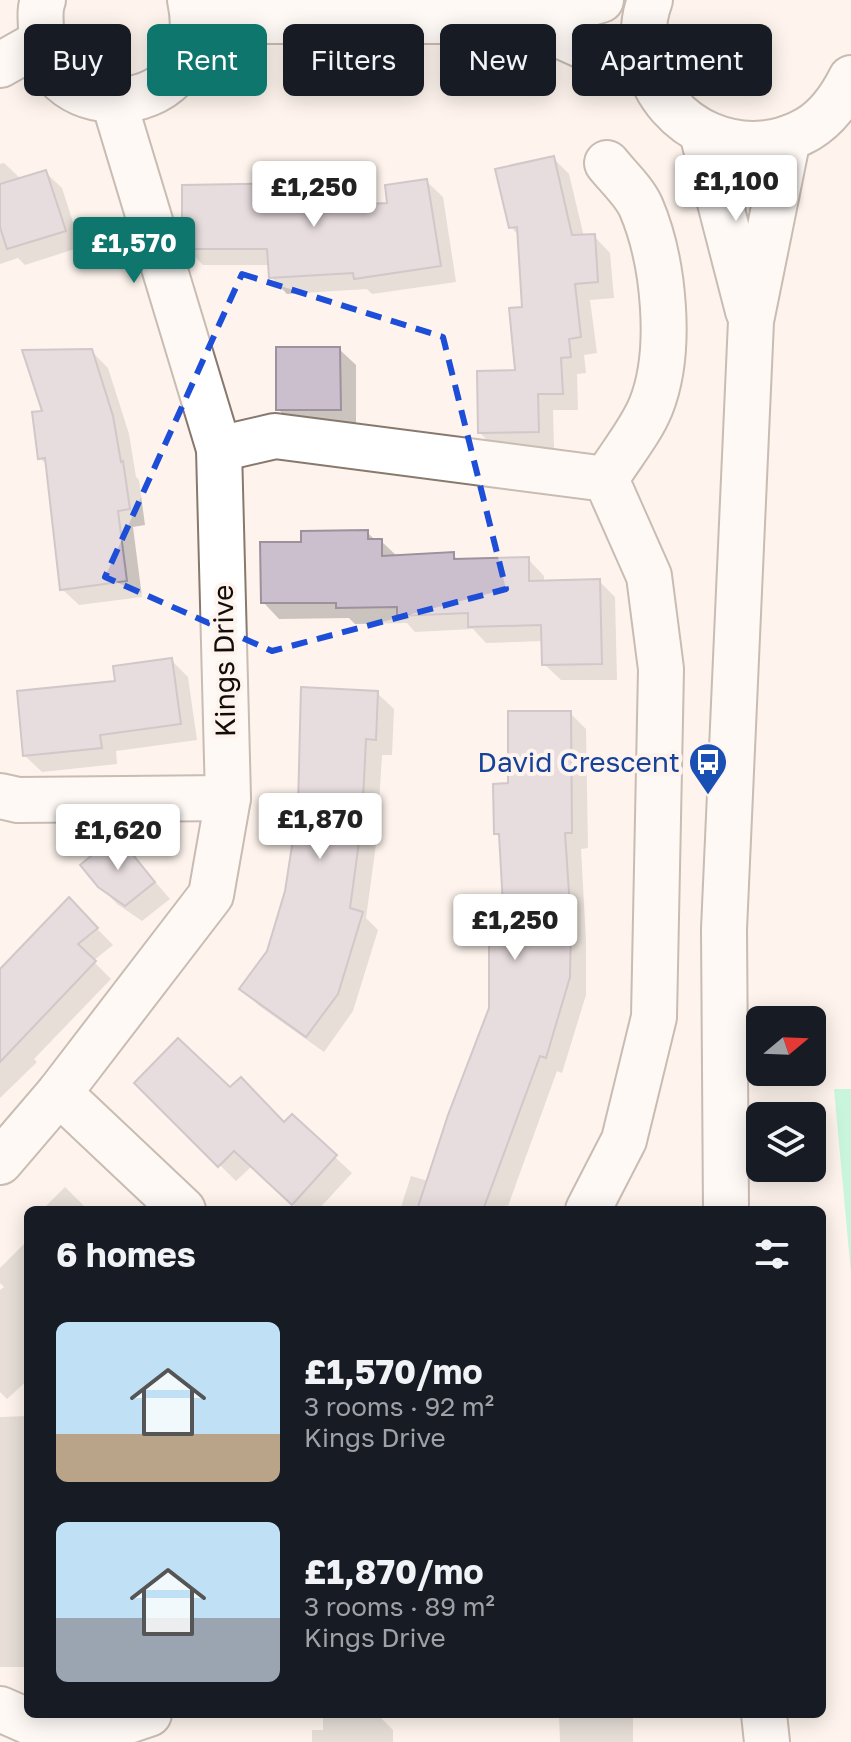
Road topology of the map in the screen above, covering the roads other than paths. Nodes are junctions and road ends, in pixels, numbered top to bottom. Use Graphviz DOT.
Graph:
graph roads {
  1 [pos="601,0"];
  2 [pos="650,0"];
  3 [pos="192,11"];
  4 [pos="42,21"];
  5 [pos="527,21"];
  6 [pos="645,24"];
  7 [pos="572,41"];
  8 [pos="0,65"];
  9 [pos="851,78"];
  10 [pos="663,96"];
  11 [pos="114,102"];
  12 [pos="702,133"];
  13 [pos="788,138"];
  14 [pos="607,163"];
  15 [pos="751,321"];
  16 [pos="219,449"];
  17 [pos="606,479"];
  18 [pos="0,796"];
  19 [pos="228,798"];
  20 [pos="59,1093"];
  21 [pos="0,1162"];
  22 [pos="179,1206"];
  23 [pos="590,1206"];
  24 [pos="726,1206"];
  25 [pos="0,1709"];
  26 [pos="137,1718"];
  27 [pos="764,1718"];
  28 [pos="767,1742"];
  1 -- 5 [label="street"];
  2 -- 6 [label="street"];
  3 -- 5 [label="street"];
  3 -- 11 [label="street"];
  4 -- 8 [label="street"];
  4 -- 11 [label="street"];
  5 -- 7 [label="street"];
  9 -- 13 [label="street"];
  10 -- 12 [label="street"];
  11 -- 16 [label="street, Kings Drive"];
  12 -- 13 [label="street"];
  12 -- 15 [label="street"];
  13 -- 15 [label="street"];
  14 -- 17 [label="street"];
  15 -- 24 [label="street"];
  16 -- 17 [label="street"];
  16 -- 19 [label="street, Kings Drive"];
  17 -- 23 [label="street"];
  18 -- 19 [label="street"];
  19 -- 20 [label="street, Kings Drive"];
  20 -- 21 [label="street, Kings Drive"];
  20 -- 22 [label="street"];
  25 -- 26 [label="street"];
  27 -- 28 [label="street"];
}
